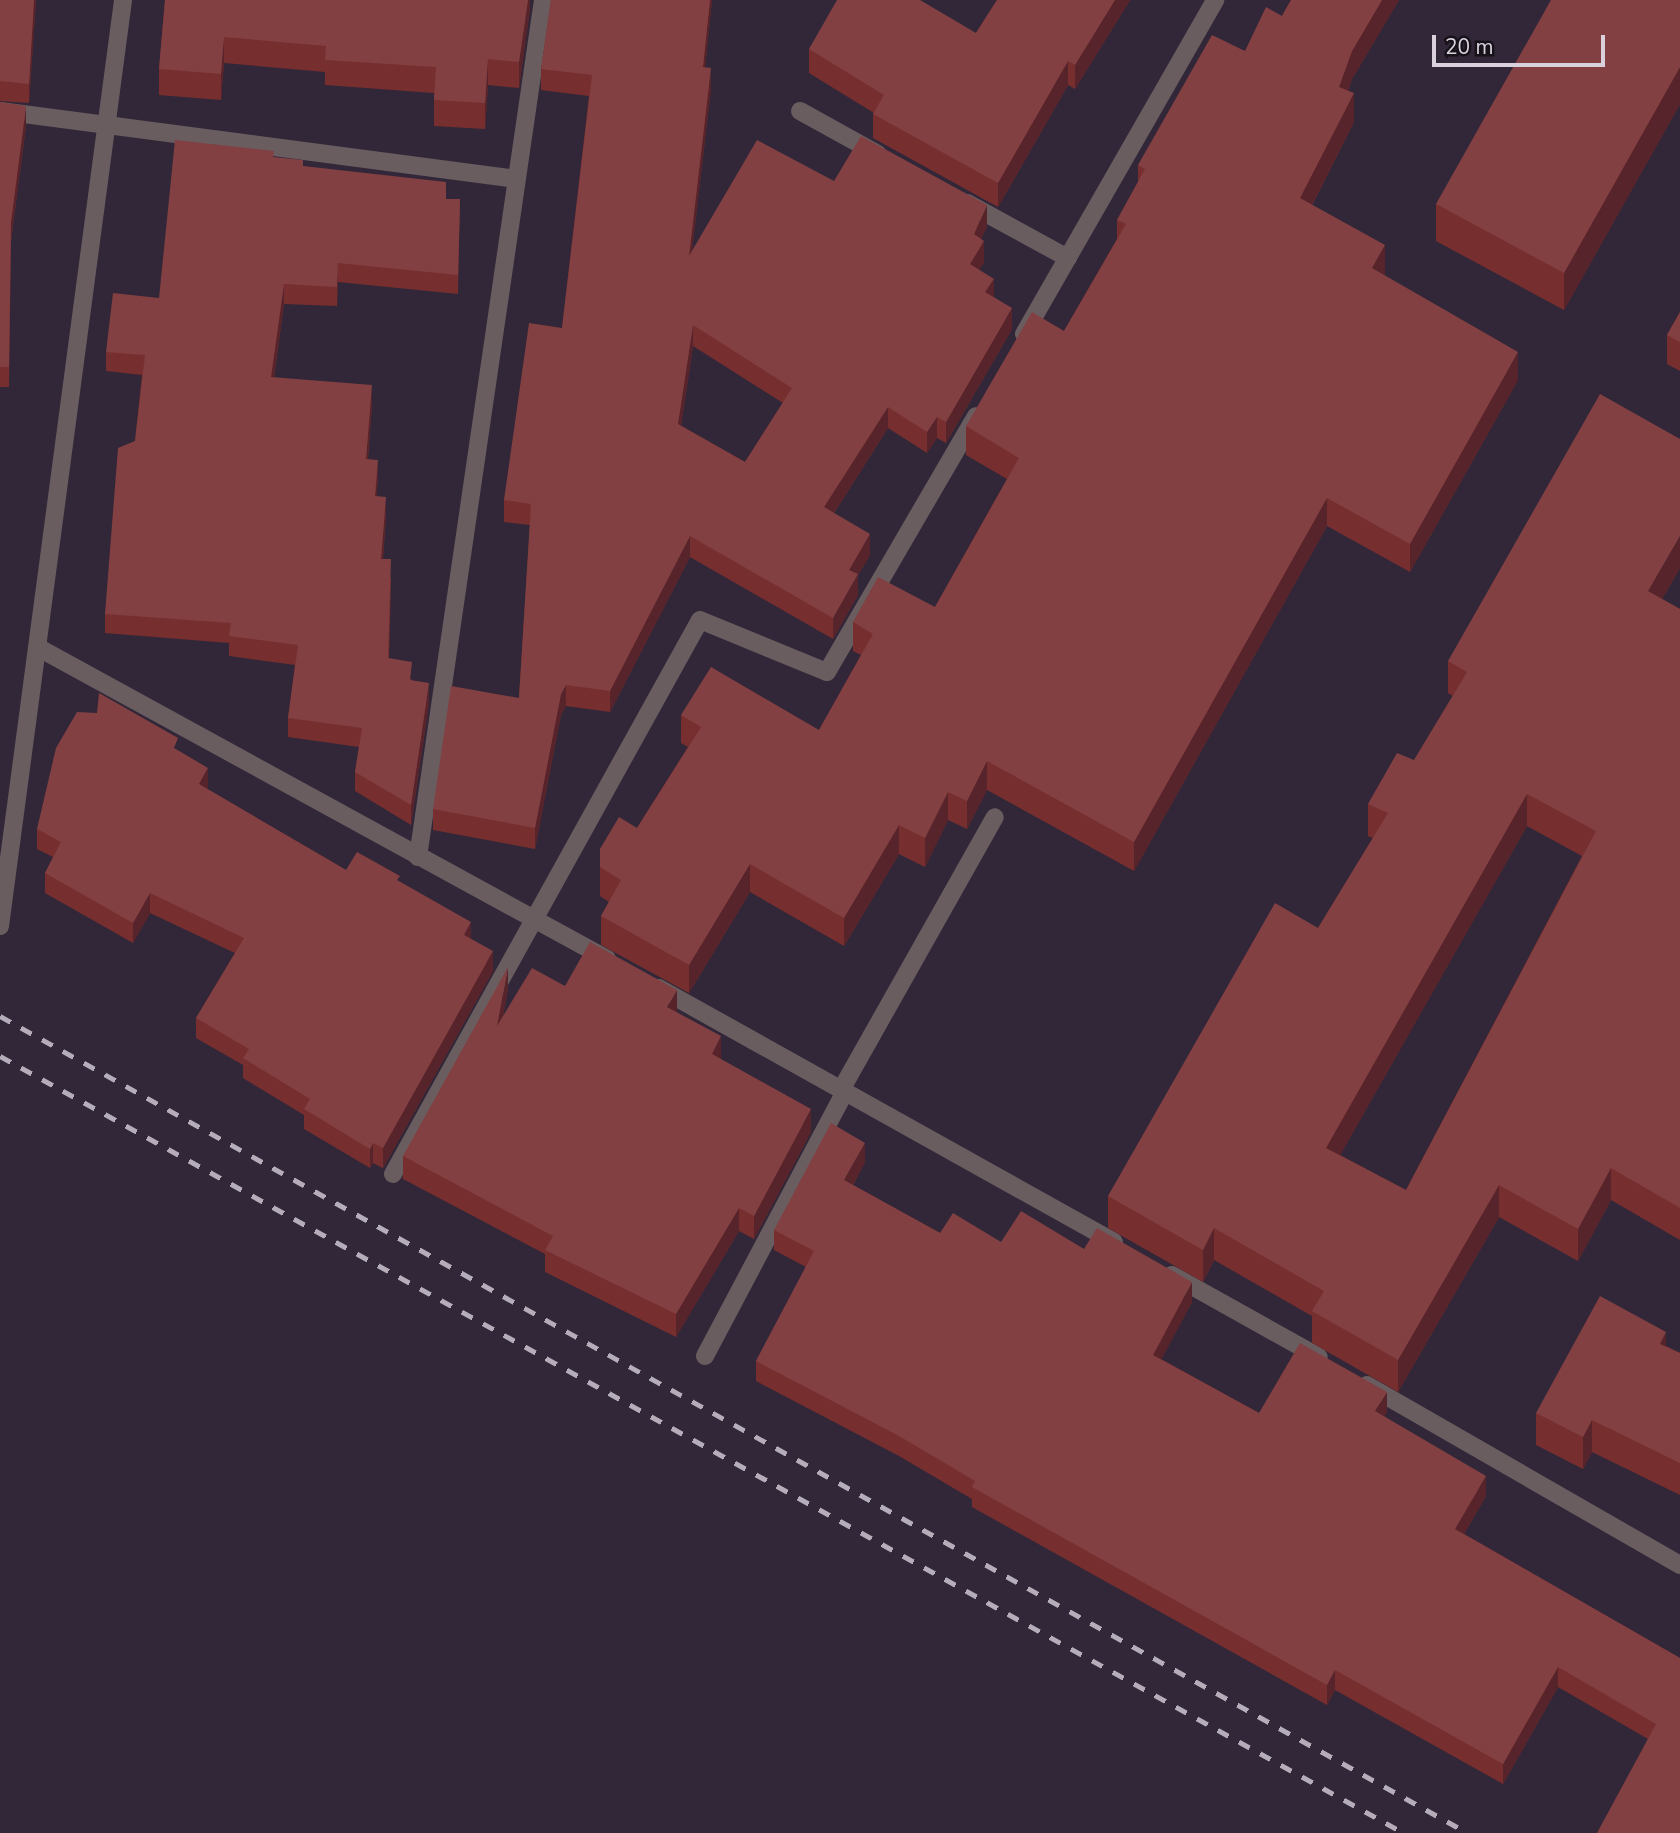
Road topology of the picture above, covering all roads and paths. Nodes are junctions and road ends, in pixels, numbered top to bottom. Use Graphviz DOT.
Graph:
graph roads {
  1 [pos="122,0"];
  2 [pos="543,0"];
  3 [pos="1215,0"];
  4 [pos="0,111"];
  5 [pos="800,111"];
  6 [pos="106,122"];
  7 [pos="898,165"];
  8 [pos="517,179"];
  9 [pos="946,191"];
  10 [pos="1068,258"];
  11 [pos="1013,353"];
  12 [pos="986,400"];
  13 [pos="39,648"];
  14 [pos="995,817"];
  15 [pos="418,857"];
  16 [pos="531,917"];
  17 [pos="0,926"];
  18 [pos="843,1091"];
  19 [pos="393,1174"];
  20 [pos="1135,1254"];
  21 [pos="1160,1268"];
  22 [pos="705,1356"];
  23 [pos="1680,1565"];
  1 -- 6 [label="street"];
  2 -- 8 [label="street"];
  3 -- 10 [label="street"];
  4 -- 6 [label="street"];
  5 -- 7 [label="street"];
  6 -- 8 [label="street"];
  6 -- 13 [label="street"];
  8 -- 15 [label="street"];
  9 -- 10 [label="street"];
  10 -- 11 [label="street"];
  12 -- 16 [label="street"];
  13 -- 15 [label="street"];
  13 -- 17 [label="street"];
  14 -- 18 [label="street"];
  15 -- 16 [label="street"];
  16 -- 18 [label="street"];
  16 -- 19 [label="street"];
  18 -- 20 [label="street"];
  18 -- 22 [label="street"];
  21 -- 23 [label="street"];
}
